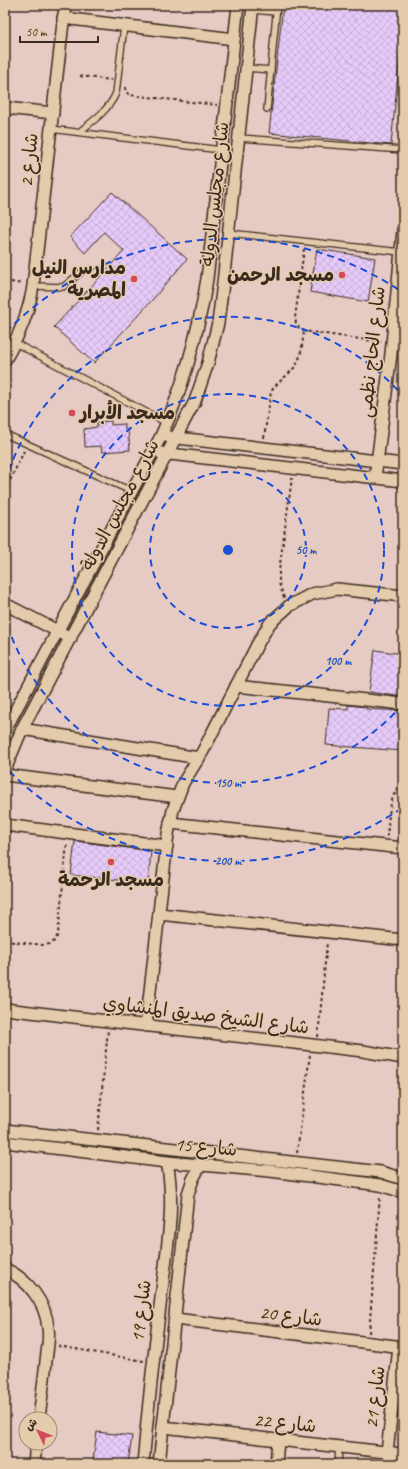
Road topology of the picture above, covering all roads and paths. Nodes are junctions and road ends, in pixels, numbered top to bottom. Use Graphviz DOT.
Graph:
graph roads {
  1 [pos="65,5"];
  2 [pos="238,5"];
  3 [pos="277,5"];
  4 [pos="252,7"];
  5 [pos="276,12"];
  6 [pos="63,18"];
  7 [pos="124,26"];
  8 [pos="234,38"];
  9 [pos="246,68"];
  10 [pos="270,70"];
  11 [pos="80,76"];
  12 [pos="118,81"];
  13 [pos="126,82"];
  14 [pos="226,106"];
  15 [pos="5,108"];
  16 [pos="267,109"];
  17 [pos="53,113"];
  18 [pos="51,129"];
  19 [pos="79,132"];
  20 [pos="239,138"];
  21 [pos="222,150"];
  22 [pos="403,150"];
  23 [pos="219,169"];
  24 [pos="235,171"];
  25 [pos="403,230"];
  26 [pos="229,233"];
  27 [pos="306,241"];
  28 [pos="402,252"];
  29 [pos="80,273"];
  30 [pos="5,280"];
  31 [pos="33,286"];
  32 [pos="304,331"];
  33 [pos="15,343"];
  34 [pos="392,348"];
  35 [pos="403,355"];
  36 [pos="5,360"];
  37 [pos="167,423"];
  38 [pos="5,434"];
  39 [pos="161,436"];
  40 [pos="176,438"];
  41 [pos="28,445"];
  42 [pos="263,448"];
  43 [pos="152,452"];
  44 [pos="168,454"];
  45 [pos="377,461"];
  46 [pos="403,464"];
  47 [pos="293,468"];
  48 [pos="375,478"];
  49 [pos="403,481"];
  50 [pos="5,491"];
  51 [pos="132,491"];
  52 [pos="403,596"];
  53 [pos="5,604"];
  54 [pos="289,606"];
  55 [pos="57,631"];
  56 [pos="71,638"];
  57 [pos="236,686"];
  58 [pos="403,704"];
  59 [pos="6,727"];
  60 [pos="22,729"];
  61 [pos="199,758"];
  62 [pos="5,770"];
  63 [pos="5,775"];
  64 [pos="403,782"];
  65 [pos="177,797"];
  66 [pos="170,822"];
  67 [pos="5,825"];
  68 [pos="68,833"];
  69 [pos="166,846"];
  70 [pos="386,846"];
  71 [pos="403,848"];
  72 [pos="159,914"];
  73 [pos="328,932"];
  74 [pos="5,940"];
  75 [pos="403,940"];
  76 [pos="5,1009"];
  77 [pos="108,1021"];
  78 [pos="146,1026"];
  79 [pos="314,1046"];
  80 [pos="403,1058"];
  81 [pos="5,1130"];
  82 [pos="97,1141"];
  83 [pos="5,1142"];
  84 [pos="166,1162"];
  85 [pos="296,1162"];
  86 [pos="201,1164"];
  87 [pos="270,1166"];
  88 [pos="403,1179"];
  89 [pos="380,1185"];
  90 [pos="403,1192"];
  91 [pos="5,1269"];
  92 [pos="175,1319"];
  93 [pos="368,1344"];
  94 [pos="48,1345"];
  95 [pos="401,1347"];
  96 [pos="153,1362"];
  97 [pos="152,1374"];
  98 [pos="169,1375"];
  99 [pos="40,1411"];
  100 [pos="163,1427"];
  101 [pos="278,1440"];
  102 [pos="339,1447"];
  103 [pos="35,1451"];
  104 [pos="387,1452"];
  105 [pos="403,1454"];
  106 [pos="34,1464"];
  107 [pos="143,1464"];
  108 [pos="159,1464"];
  109 [pos="276,1464"];
  110 [pos="338,1464"];
  1 -- 6 [label="street, شارع 2"];
  2 -- 8 [label="street, شارع مجلس الدولة"];
  3 -- 5 [label="lane"];
  4 -- 5 [label="lane"];
  4 -- 9 [label="street, شارع مجلس الدولة"];
  5 -- 10 [label="lane"];
  6 -- 7 [label="street"];
  6 -- 17 [label="street, شارع 2"];
  7 -- 8 [label="street"];
  7 -- 12 [label="lane"];
  8 -- 14 [label="street, شارع مجلس الدولة"];
  9 -- 10 [label="lane"];
  9 -- 20 [label="street, شارع مجلس الدولة"];
  10 -- 16 [label="lane"];
  11 -- 12 [label="path"];
  12 -- 19 [label="lane"];
  13 -- 14 [label="path"];
  14 -- 21 [label="street, شارع مجلس الدولة"];
  15 -- 17 [label="street"];
  17 -- 18 [label="street, شارع 2"];
  18 -- 19 [label="lane"];
  18 -- 31 [label="street, شارع 2"];
  19 -- 21 [label="lane"];
  20 -- 22 [label="lane"];
  20 -- 24 [label="street, شارع مجلس الدولة"];
  21 -- 23 [label="street, شارع مجلس الدولة"];
  23 -- 24 [label="street"];
  23 -- 37 [label="street, شارع مجلس الدولة"];
  24 -- 26 [label="street, شارع مجلس الدولة"];
  25 -- 28 [label="street, شارع الحاج نظمى"];
  26 -- 27 [label="lane"];
  26 -- 40 [label="street, شارع مجلس الدولة"];
  27 -- 28 [label="lane"];
  27 -- 32 [label="path"];
  28 -- 34 [label="street, شارع الحاج نظمى"];
  29 -- 31 [label="lane"];
  30 -- 31 [label="path"];
  31 -- 33 [label="street, شارع 2"];
  32 -- 34 [label="path"];
  32 -- 42 [label="path"];
  33 -- 36 [label="street, شارع 2"];
  33 -- 37 [label="lane"];
  34 -- 35 [label="street"];
  34 -- 45 [label="street, شارع الحاج نظمى"];
  37 -- 39 [label="street, شارع مجلس الدولة"];
  38 -- 41 [label="lane"];
  39 -- 40 [label="street"];
  39 -- 43 [label="street, شارع مجلس الدولة"];
  40 -- 42 [label="street"];
  40 -- 44 [label="street, شارع مجلس الدولة"];
  41 -- 50 [label="path"];
  41 -- 51 [label="lane"];
  42 -- 45 [label="street"];
  43 -- 44 [label="street"];
  43 -- 51 [label="street, شارع مجلس الدولة"];
  44 -- 47 [label="street"];
  44 -- 56 [label="street, شارع مجلس الدولة"];
  45 -- 46 [label="street"];
  45 -- 48 [label="street, شارع الحاج نظمى"];
  47 -- 48 [label="street"];
  47 -- 54 [label="path"];
  48 -- 49 [label="street"];
  51 -- 55 [label="street, شارع مجلس الدولة"];
  52 -- 54 [label="street"];
  53 -- 55 [label="street"];
  54 -- 57 [label="street"];
  55 -- 56 [label="street"];
  55 -- 59 [label="street, شارع مجلس الدولة"];
  56 -- 60 [label="street, شارع مجلس الدولة"];
  57 -- 58 [label="street"];
  57 -- 61 [label="street"];
  60 -- 61 [label="street"];
  60 -- 62 [label="street, شارع مجلس الدولة"];
  61 -- 65 [label="street"];
  63 -- 65 [label="street"];
  64 -- 70 [label="path"];
  65 -- 66 [label="street"];
  66 -- 69 [label="street"];
  66 -- 70 [label="street"];
  67 -- 68 [label="street"];
  68 -- 69 [label="street"];
  68 -- 74 [label="path"];
  69 -- 72 [label="street"];
  70 -- 71 [label="street"];
  72 -- 73 [label="street"];
  72 -- 78 [label="street"];
  73 -- 75 [label="street"];
  73 -- 79 [label="path"];
  76 -- 77 [label="street, شارع الشيخ صديق المنشاوي"];
  77 -- 78 [label="street, شارع الشيخ صديق المنشاوي"];
  77 -- 82 [label="path"];
  78 -- 79 [label="street, شارع الشيخ صديق المنشاوي"];
  79 -- 80 [label="street, شارع الشيخ صديق المنشاوي"];
  79 -- 85 [label="path"];
  81 -- 82 [label="street, شارع 15"];
  82 -- 87 [label="street, شارع 15"];
  83 -- 84 [label="street, شارع 15"];
  84 -- 86 [label="street, شارع 15"];
  84 -- 96 [label="street, شارع 19"];
  85 -- 87 [label="street, شارع 15"];
  85 -- 88 [label="street, شارع 15"];
  86 -- 87 [label="street, شارع 15"];
  86 -- 92 [label="street, شارع 19"];
  87 -- 89 [label="street, شارع 15"];
  89 -- 90 [label="street, شارع 15"];
  89 -- 93 [label="path"];
  91 -- 94 [label="street"];
  92 -- 93 [label="street, شارع 20"];
  92 -- 98 [label="street, شارع 19"];
  93 -- 95 [label="street, شارع 20"];
  94 -- 96 [label="path"];
  94 -- 99 [label="street"];
  95 -- 104 [label="street, شارع 21"];
  96 -- 97 [label="street, شارع 19"];
  97 -- 98 [label="street"];
  97 -- 107 [label="street, شارع 19"];
  98 -- 100 [label="street, شارع 19"];
  100 -- 101 [label="street, شارع 22"];
  100 -- 108 [label="street, شارع 19"];
  101 -- 102 [label="street, شارع 22"];
  101 -- 109 [label="street"];
  102 -- 104 [label="street, شارع 22"];
  102 -- 110 [label="lane"];
  103 -- 106 [label="street"];
  104 -- 105 [label="street, شارع 22"];
}
